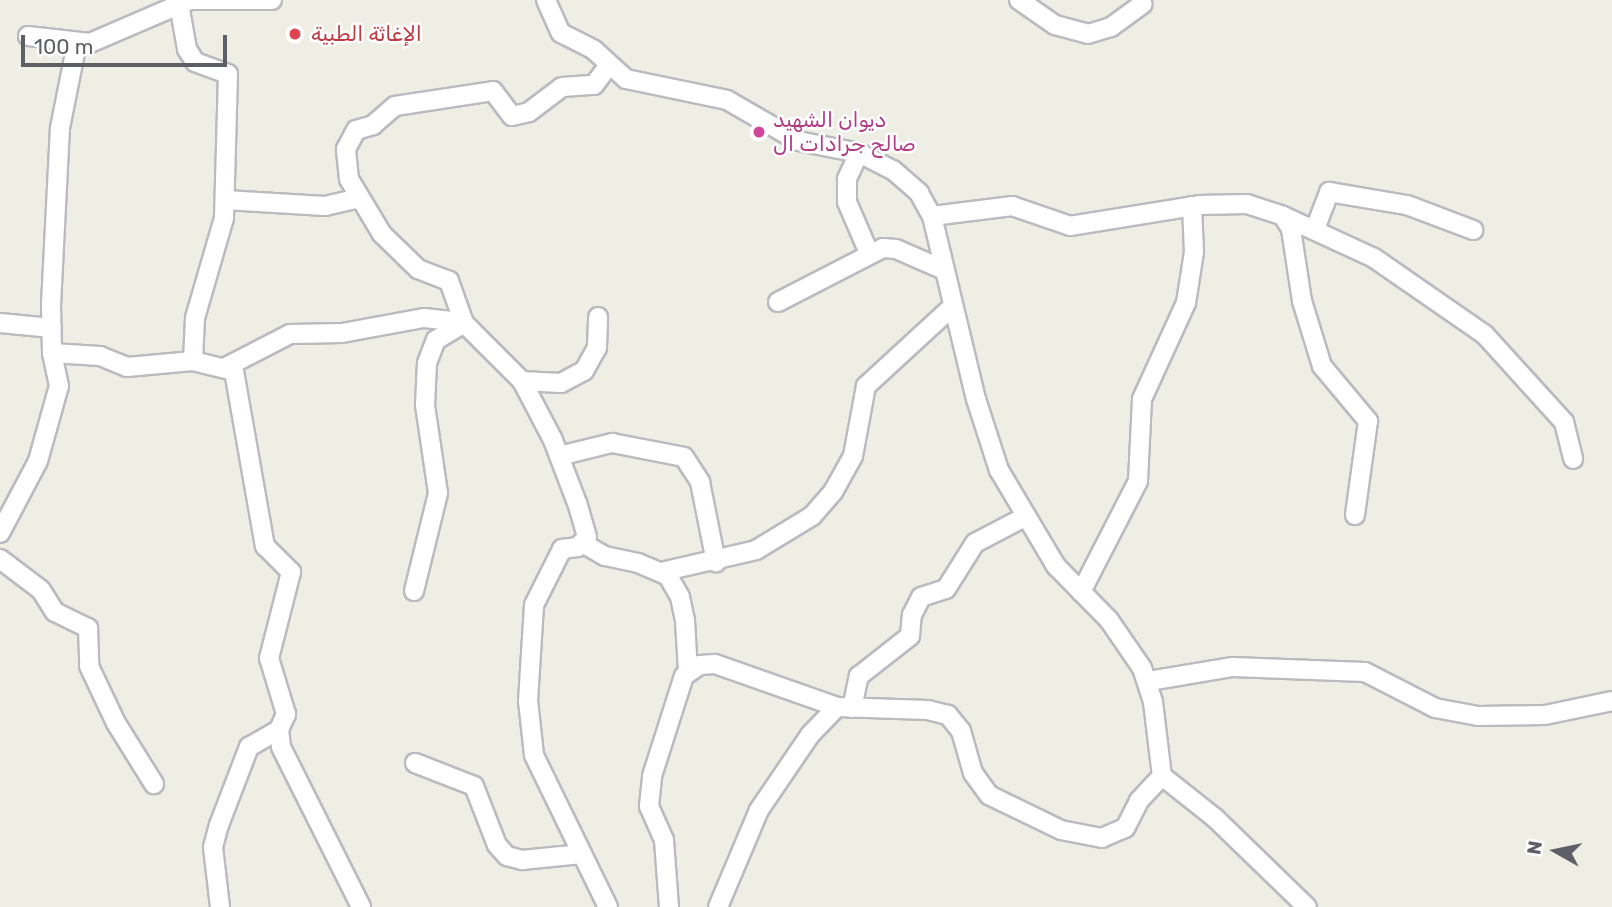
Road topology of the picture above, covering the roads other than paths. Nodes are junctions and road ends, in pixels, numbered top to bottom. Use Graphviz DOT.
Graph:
graph roads {
  1 [pos="272,0"];
  2 [pos="546,0"];
  3 [pos="1019,0"];
  4 [pos="179,4"];
  5 [pos="1143,4"];
  6 [pos="28,36"];
  7 [pos="77,43"];
  8 [pos="610,65"];
  9 [pos="859,153"];
  10 [pos="359,198"];
  11 [pos="225,200"];
  12 [pos="1192,206"];
  13 [pos="932,216"];
  14 [pos="1283,216"];
  15 [pos="1315,229"];
  16 [pos="1472,230"];
  17 [pos="869,253"];
  18 [pos="944,270"];
  19 [pos="778,302"];
  20 [pos="953,306"];
  21 [pos="598,317"];
  22 [pos="0,323"];
  23 [pos="464,323"];
  24 [pos="52,328"];
  25 [pos="52,354"];
  26 [pos="192,361"];
  27 [pos="226,367"];
  28 [pos="522,381"];
  29 [pos="559,456"];
  30 [pos="1573,459"];
  31 [pos="1355,515"];
  32 [pos="1023,517"];
  33 [pos="0,533"];
  34 [pos="584,544"];
  35 [pos="0,559"];
  36 [pos="716,562"];
  37 [pos="661,572"];
  38 [pos="414,591"];
  39 [pos="1081,592"];
  40 [pos="688,672"];
  41 [pos="1149,681"];
  42 [pos="1612,701"];
  43 [pos="845,707"];
  44 [pos="279,730"];
  45 [pos="415,763"];
  46 [pos="1162,776"];
  47 [pos="154,784"];
  48 [pos="582,854"];
  49 [pos="220,907"];
  50 [pos="361,907"];
  51 [pos="608,907"];
  52 [pos="669,907"];
  53 [pos="718,907"];
  54 [pos="1307,907"];
  1 -- 4 [label="street"];
  2 -- 8 [label="street"];
  3 -- 5 [label="street"];
  4 -- 7 [label="street"];
  4 -- 11 [label="street"];
  6 -- 7 [label="street"];
  7 -- 24 [label="street"];
  8 -- 9 [label="street"];
  8 -- 10 [label="street"];
  9 -- 13 [label="street"];
  9 -- 17 [label="street"];
  10 -- 11 [label="street"];
  10 -- 23 [label="street"];
  11 -- 26 [label="street"];
  12 -- 13 [label="street"];
  12 -- 14 [label="street"];
  12 -- 39 [label="street"];
  13 -- 18 [label="street"];
  14 -- 15 [label="street"];
  14 -- 31 [label="street"];
  15 -- 16 [label="street"];
  15 -- 30 [label="street"];
  17 -- 18 [label="street"];
  17 -- 19 [label="street"];
  18 -- 20 [label="street"];
  20 -- 32 [label="street"];
  20 -- 36 [label="street"];
  21 -- 28 [label="street"];
  22 -- 24 [label="street"];
  23 -- 27 [label="street"];
  23 -- 28 [label="street"];
  23 -- 38 [label="street"];
  24 -- 25 [label="street"];
  25 -- 26 [label="street"];
  25 -- 33 [label="street"];
  26 -- 27 [label="street"];
  27 -- 44 [label="street"];
  28 -- 29 [label="street"];
  29 -- 34 [label="street"];
  29 -- 36 [label="street"];
  32 -- 39 [label="street"];
  32 -- 43 [label="street"];
  34 -- 37 [label="street"];
  34 -- 48 [label="street"];
  35 -- 47 [label="street"];
  36 -- 37 [label="street"];
  37 -- 40 [label="street"];
  39 -- 41 [label="street"];
  40 -- 43 [label="street"];
  40 -- 52 [label="street"];
  41 -- 42 [label="street"];
  41 -- 46 [label="street"];
  43 -- 46 [label="street"];
  43 -- 53 [label="street"];
  44 -- 49 [label="street"];
  44 -- 50 [label="street"];
  45 -- 48 [label="street"];
  46 -- 54 [label="street"];
  48 -- 51 [label="street"];
}
